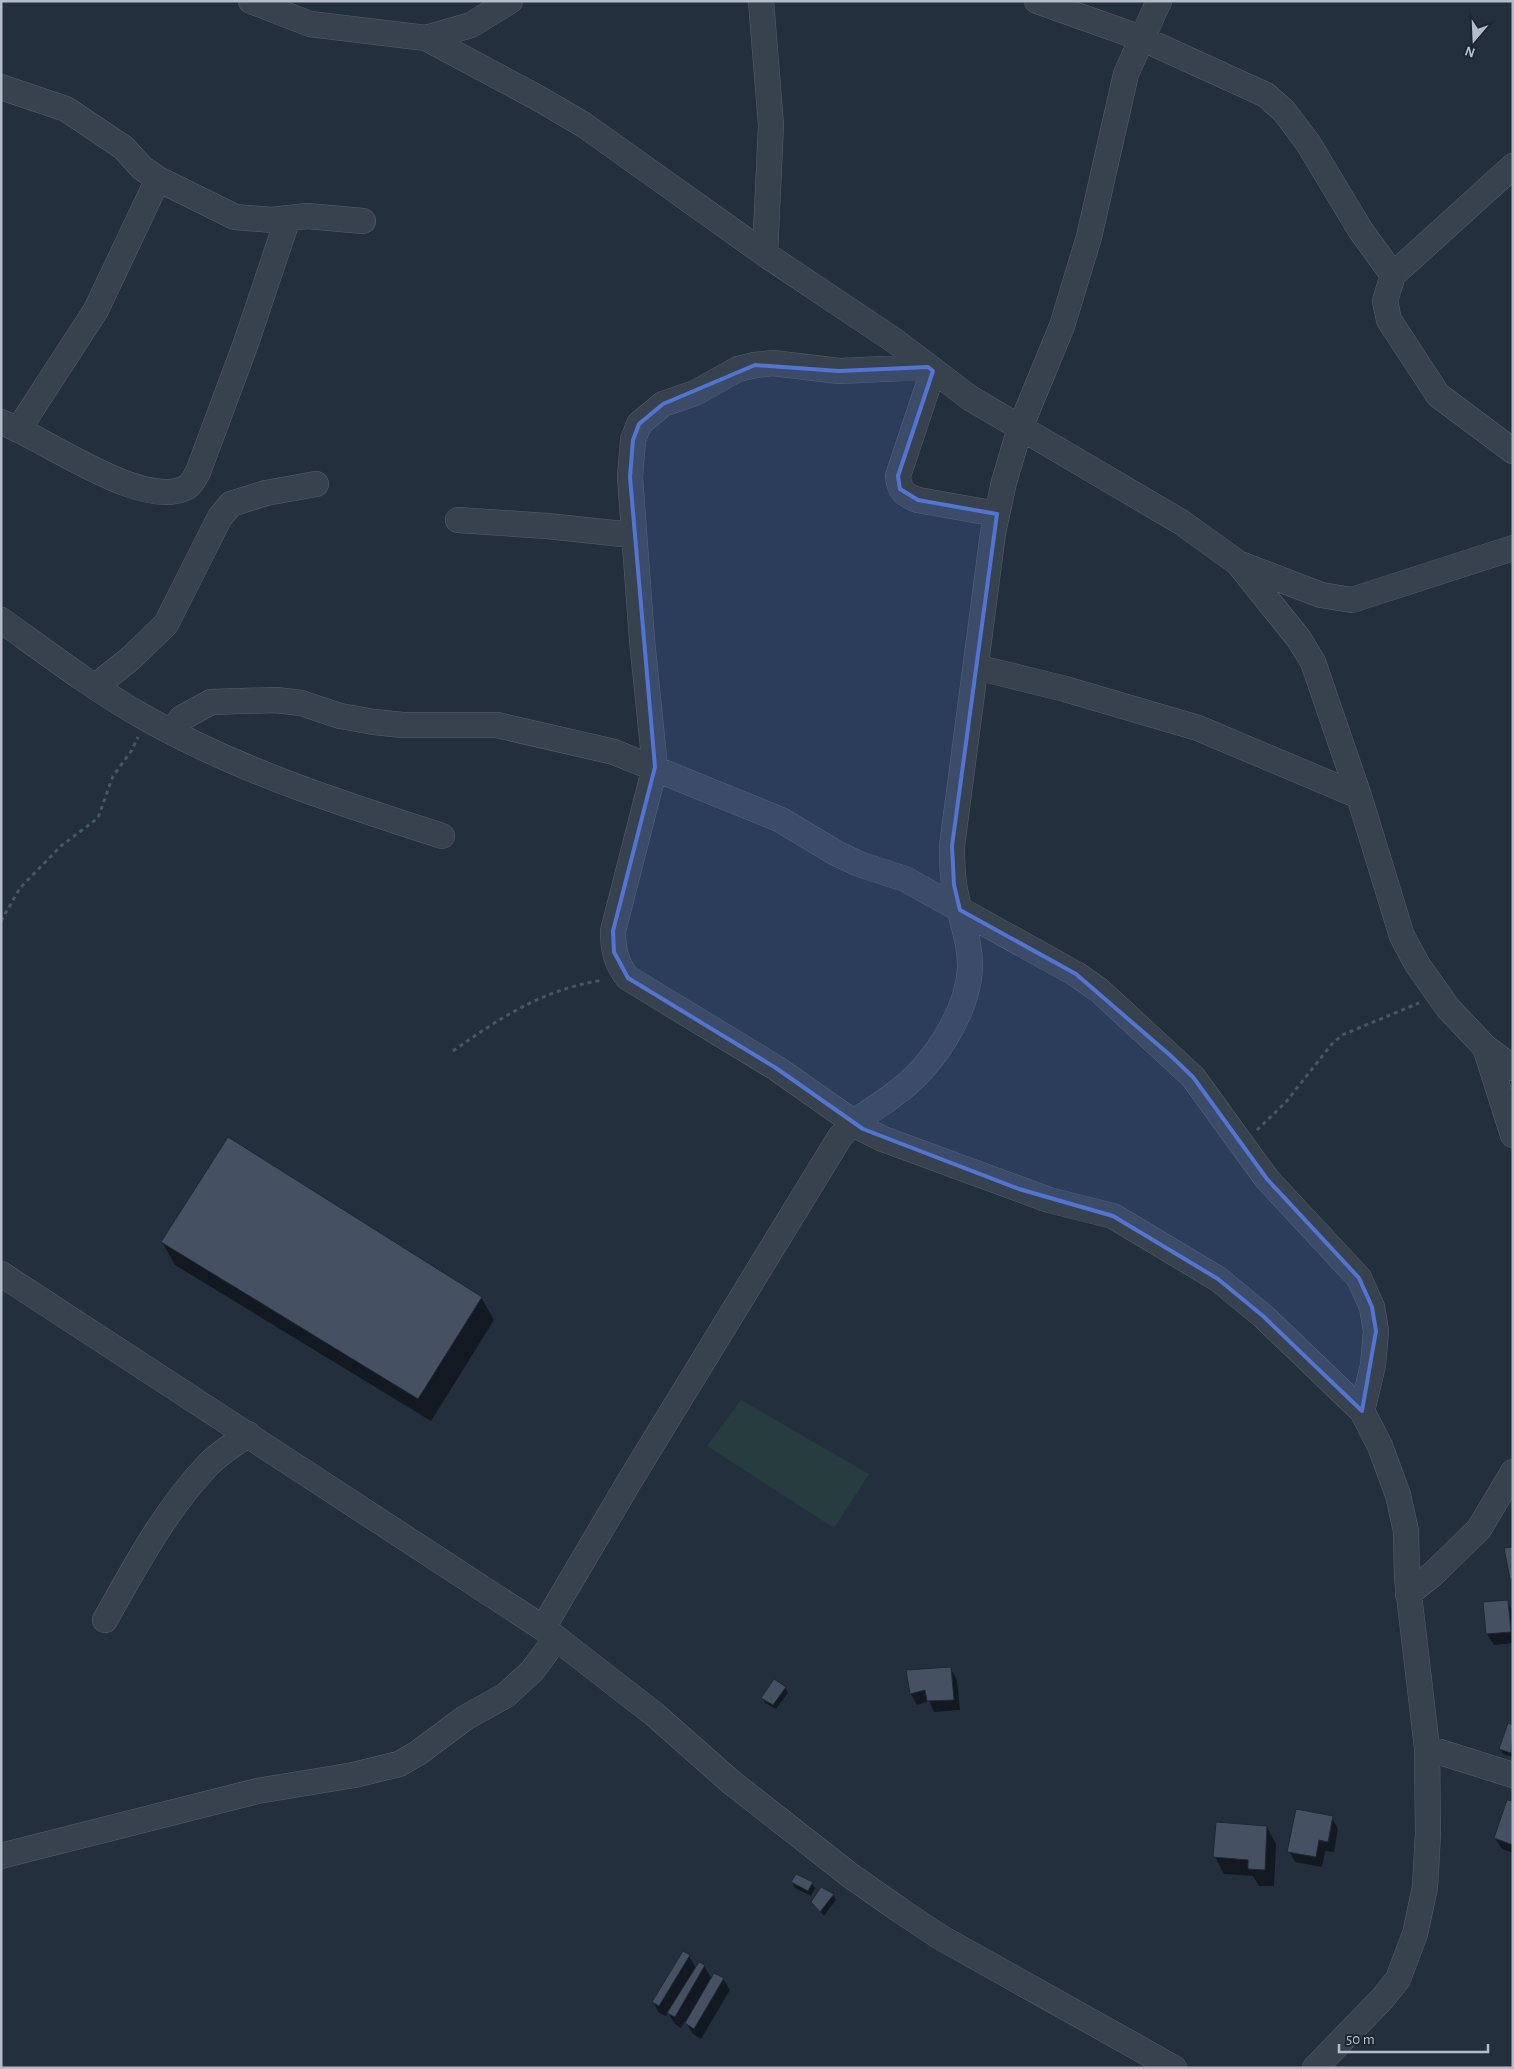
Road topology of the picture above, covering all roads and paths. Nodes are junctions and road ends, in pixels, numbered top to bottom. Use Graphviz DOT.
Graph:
graph roads {
  1 [pos="251,1"];
  2 [pos="510,1"];
  3 [pos="761,1"];
  4 [pos="1037,1"];
  5 [pos="1159,1"];
  6 [pos="426,38"];
  7 [pos="1141,38"];
  8 [pos="1,87"];
  9 [pos="1513,166"];
  10 [pos="158,180"];
  11 [pos="288,218"];
  12 [pos="363,221"];
  13 [pos="765,254"];
  14 [pos="1393,275"];
  15 [pos="930,369"];
  16 [pos="10,426"];
  17 [pos="1020,428"];
  18 [pos="1513,451"];
  19 [pos="316,484"];
  20 [pos="997,514"];
  21 [pos="458,520"];
  22 [pos="632,535"];
  23 [pos="1513,548"];
  24 [pos="1238,563"];
  25 [pos="1,620"];
  26 [pos="976,666"];
  27 [pos="96,686"];
  28 [pos="142,716"];
  29 [pos="170,731"];
  30 [pos="655,767"];
  31 [pos="1359,796"];
  32 [pos="442,836"];
  33 [pos="960,910"];
  34 [pos="1,921"];
  35 [pos="628,978"];
  36 [pos="1436,991"];
  37 [pos="1485,1047"];
  38 [pos="453,1051"];
  39 [pos="1513,1068"];
  40 [pos="854,1122"];
  41 [pos="1513,1135"];
  42 [pos="1239,1141"];
  43 [pos="1,1274"];
  44 [pos="1362,1411"];
  45 [pos="248,1434"];
  46 [pos="1513,1472"];
  47 [pos="1408,1594"];
  48 [pos="105,1620"];
  49 [pos="549,1633"];
  50 [pos="1427,1748"];
  51 [pos="1513,1775"];
  52 [pos="1,1856"];
  53 [pos="1174,2068"];
  54 [pos="1315,2068"];
  1 -- 6 [label="street"];
  2 -- 6 [label="street"];
  3 -- 13 [label="street"];
  4 -- 7 [label="street"];
  5 -- 7 [label="street"];
  6 -- 13 [label="street"];
  7 -- 14 [label="street"];
  7 -- 17 [label="street"];
  8 -- 10 [label="street"];
  9 -- 14 [label="street"];
  10 -- 11 [label="street"];
  10 -- 16 [label="street"];
  11 -- 12 [label="street"];
  11 -- 16 [label="street"];
  13 -- 15 [label="street"];
  14 -- 18 [label="street"];
  15 -- 17 [label="street"];
  15 -- 20 [label="street"];
  15 -- 22 [label="street"];
  17 -- 20 [label="street"];
  17 -- 24 [label="street"];
  19 -- 27 [label="street"];
  20 -- 26 [label="street"];
  21 -- 22 [label="street"];
  22 -- 30 [label="street"];
  23 -- 24 [label="street"];
  24 -- 31 [label="street"];
  25 -- 27 [label="street"];
  26 -- 31 [label="street"];
  26 -- 33 [label="street"];
  27 -- 28 [label="street"];
  28 -- 29 [label="street"];
  28 -- 34 [label="path"];
  29 -- 30 [label="street"];
  29 -- 32 [label="street"];
  30 -- 33 [label="street"];
  30 -- 35 [label="street"];
  31 -- 36 [label="street"];
  33 -- 40 [label="street"];
  33 -- 42 [label="street"];
  35 -- 38 [label="path"];
  35 -- 40 [label="street"];
  36 -- 37 [label="street"];
  36 -- 42 [label="path"];
  37 -- 39 [label="street"];
  37 -- 41 [label="street"];
  40 -- 44 [label="street"];
  40 -- 49 [label="street"];
  42 -- 44 [label="street"];
  43 -- 45 [label="street"];
  44 -- 47 [label="street"];
  45 -- 48 [label="street"];
  45 -- 49 [label="street"];
  46 -- 47 [label="street"];
  47 -- 50 [label="street"];
  49 -- 52 [label="street"];
  49 -- 53 [label="street"];
  50 -- 51 [label="street"];
  50 -- 54 [label="street"];
}
